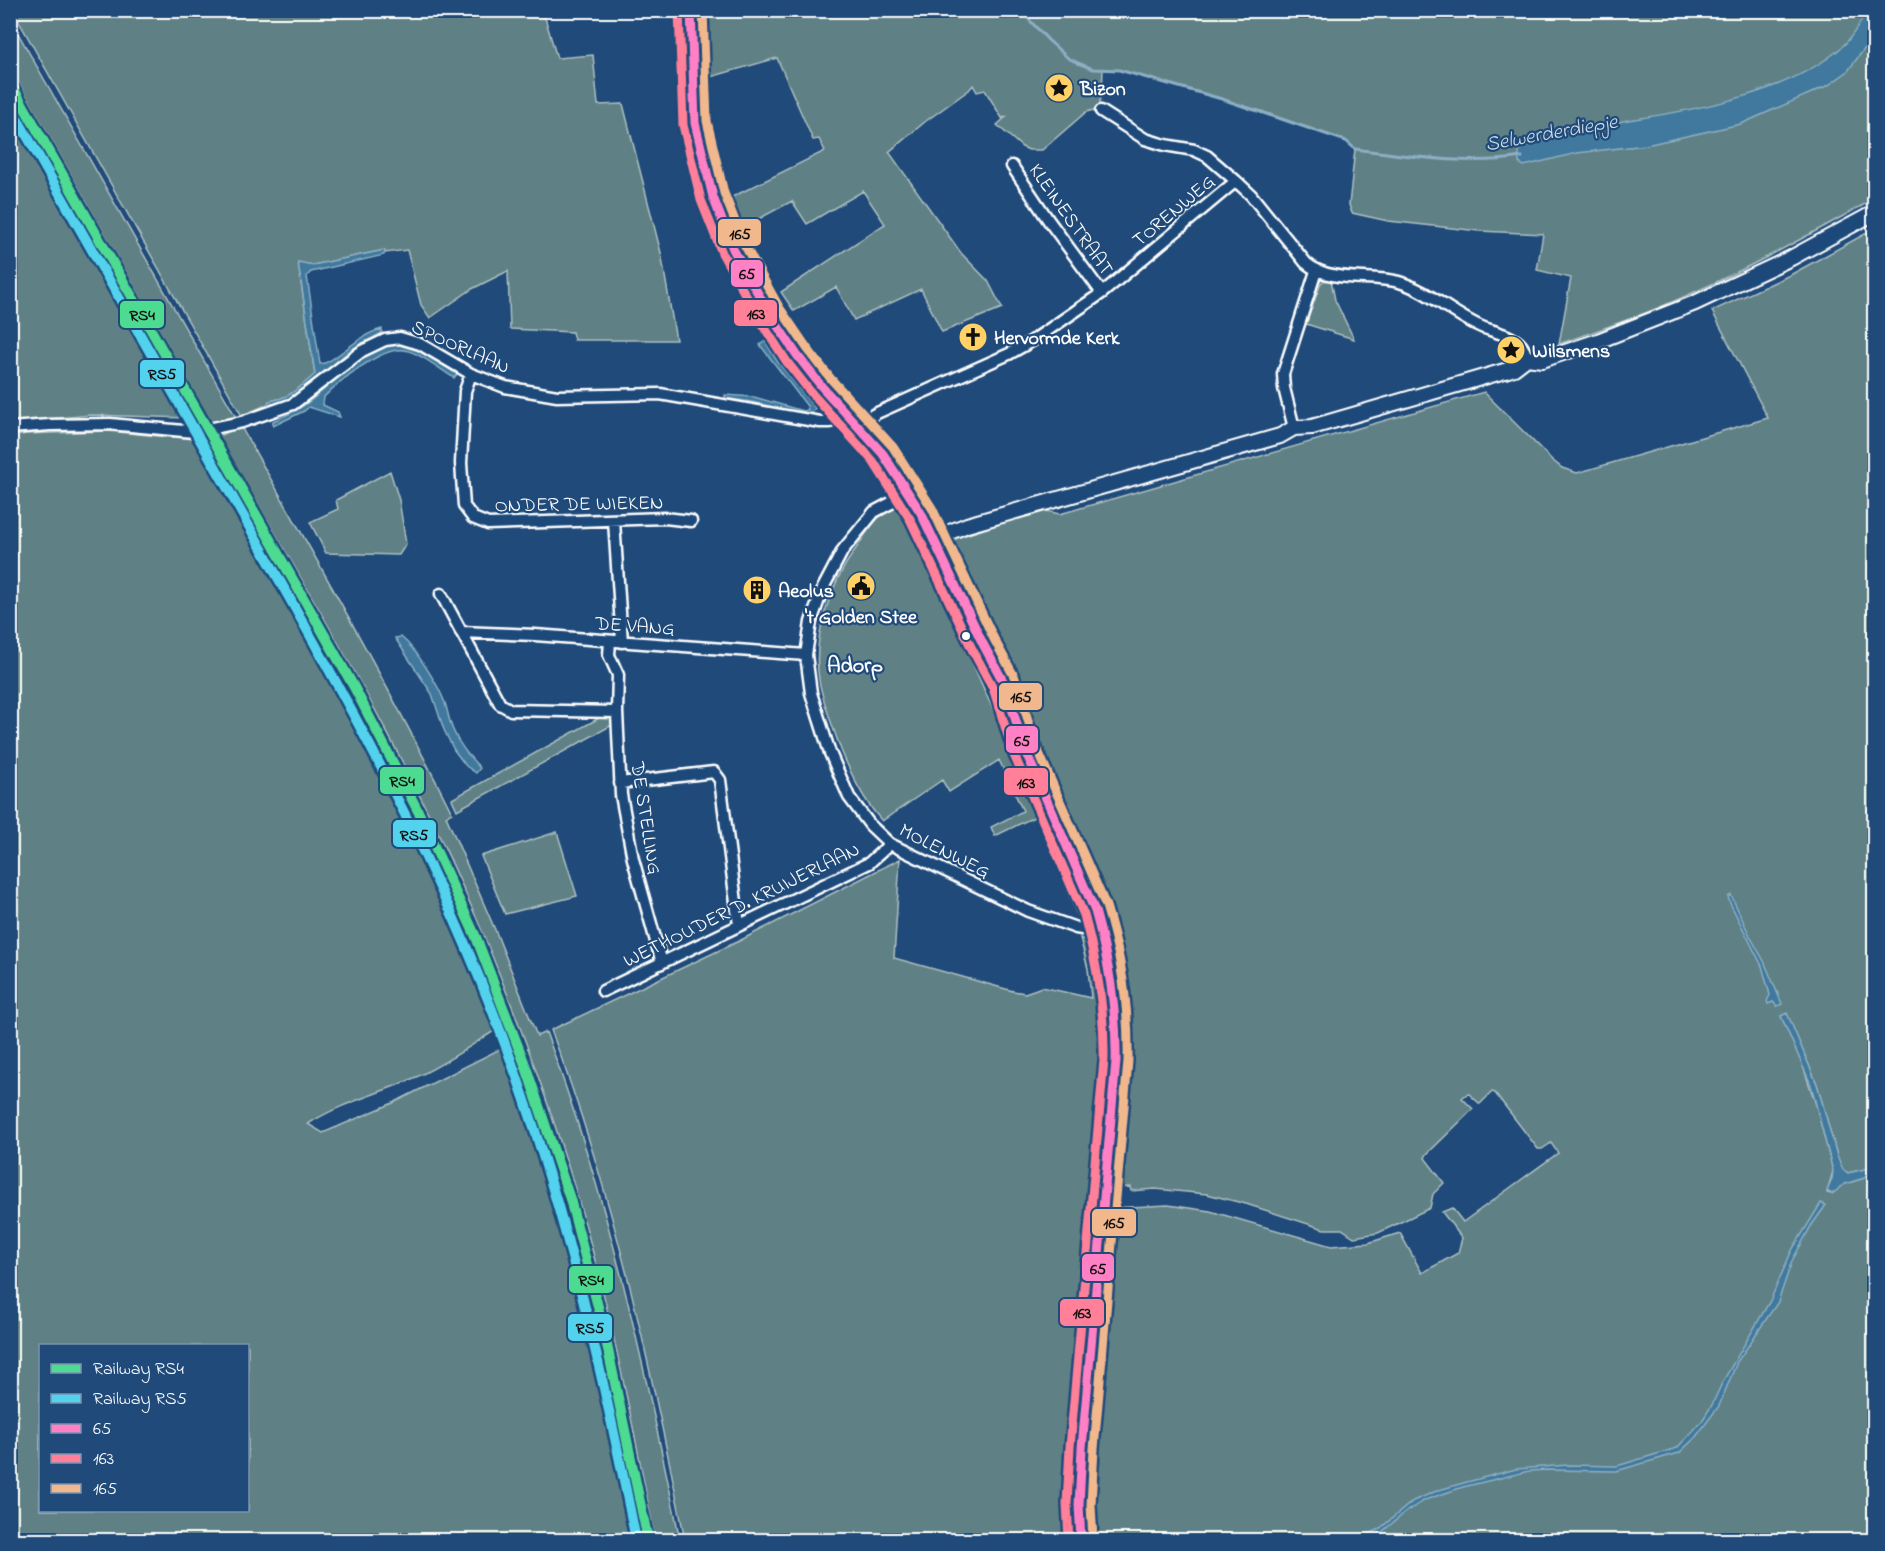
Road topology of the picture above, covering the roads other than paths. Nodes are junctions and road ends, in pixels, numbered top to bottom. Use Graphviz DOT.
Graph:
graph roads {
  1 [pos="691,10"];
  2 [pos="1101,111"];
  3 [pos="1012,166"];
  4 [pos="1236,181"];
  5 [pos="1875,213"];
  6 [pos="1316,271"];
  7 [pos="1102,293"];
  8 [pos="1527,358"];
  9 [pos="471,375"];
  10 [pos="850,418"];
  11 [pos="10,428"];
  12 [pos="1294,428"];
  13 [pos="910,494"];
  14 [pos="614,521"];
  15 [pos="691,521"];
  16 [pos="935,538"];
  17 [pos="441,594"];
  18 [pos="461,632"];
  19 [pos="610,641"];
  20 [pos="622,642"];
  21 [pos="806,655"];
  22 [pos="617,712"];
  23 [pos="620,783"];
  24 [pos="890,844"];
  25 [pos="739,925"];
  26 [pos="1100,927"];
  27 [pos="662,963"];
  28 [pos="603,991"];
  29 [pos="1081,1540"];
  1 -- 10 [label="main road"];
  2 -- 4 [label="street"];
  3 -- 7 [label="street, KLEINESTRAAT"];
  4 -- 6 [label="street, TORENWEG"];
  4 -- 7 [label="street, TORENWEG"];
  5 -- 8 [label="street"];
  6 -- 8 [label="street"];
  6 -- 12 [label="street"];
  7 -- 10 [label="street, TORENWEG"];
  8 -- 12 [label="street"];
  9 -- 10 [label="street, SPOORLAAN"];
  9 -- 11 [label="street, SPOORLAAN"];
  9 -- 14 [label="street, ONDER DE WIEKEN"];
  10 -- 13 [label="main road"];
  12 -- 16 [label="street"];
  13 -- 16 [label="main road"];
  13 -- 21 [label="street, MOLENWEG"];
  14 -- 15 [label="street, ONDER DE WIEKEN"];
  14 -- 20 [label="street"];
  16 -- 26 [label="main road"];
  17 -- 18 [label="street"];
  18 -- 19 [label="street, DE VANG"];
  18 -- 22 [label="street"];
  19 -- 20 [label="street, DE VANG"];
  19 -- 22 [label="street, DE STELLING"];
  20 -- 21 [label="street, DE VANG"];
  21 -- 24 [label="street, MOLENWEG"];
  22 -- 23 [label="street, DE STELLING"];
  23 -- 25 [label="street"];
  23 -- 27 [label="street, DE STELLING"];
  24 -- 25 [label="street, WETHOUDER D. KRUIJERLAAN"];
  24 -- 26 [label="street, MOLENWEG"];
  25 -- 27 [label="street, WETHOUDER D. KRUIJERLAAN"];
  26 -- 29 [label="main road"];
  27 -- 28 [label="street, WETHOUDER D. KRUIJERLAAN"];
}
